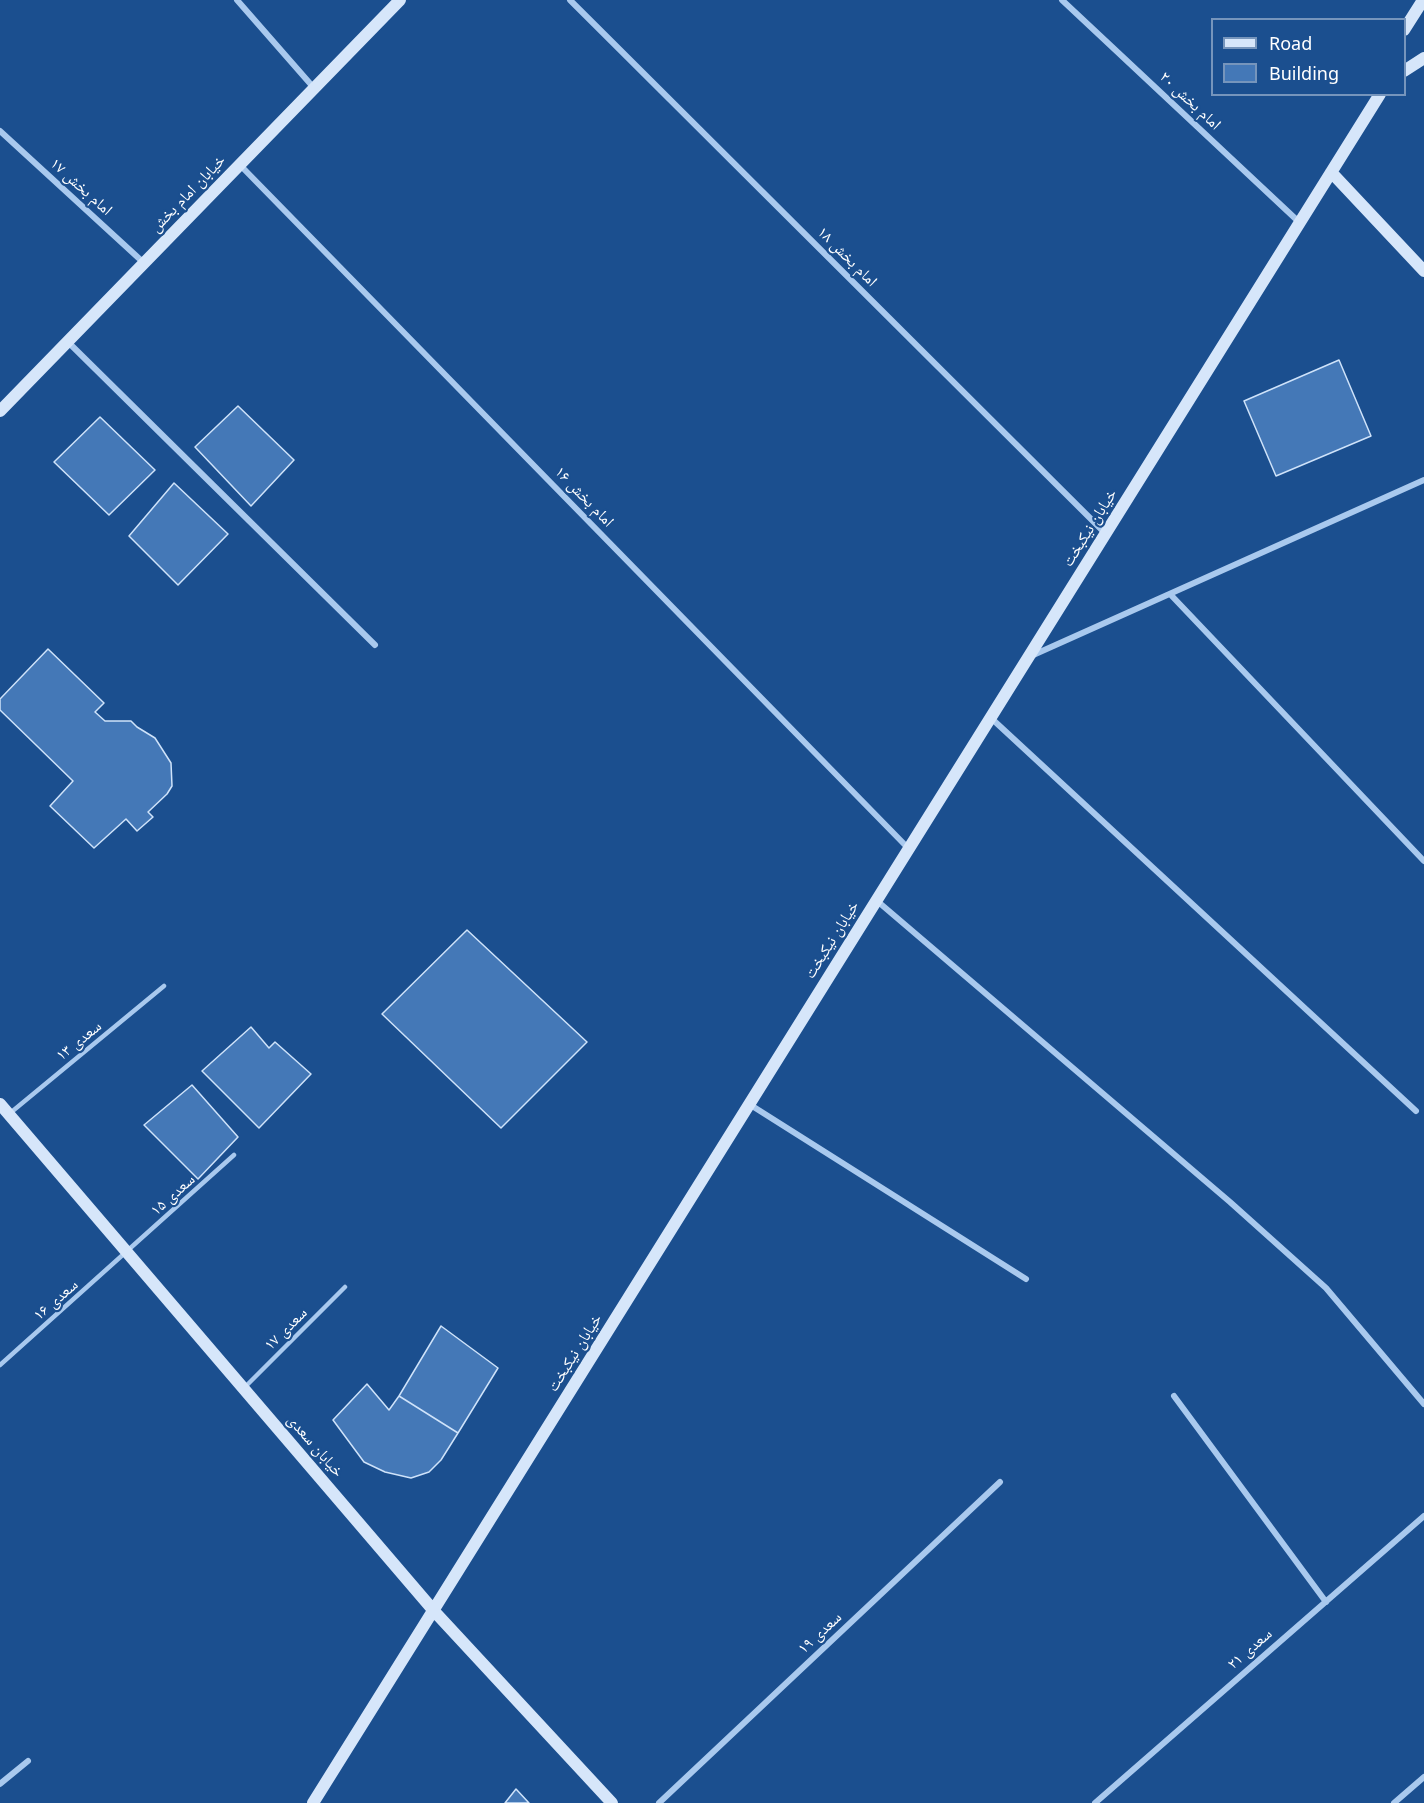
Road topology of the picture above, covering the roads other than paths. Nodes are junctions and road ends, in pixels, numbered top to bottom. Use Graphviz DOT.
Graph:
graph roads {
  1 [pos="237,0"];
  2 [pos="400,0"];
  3 [pos="570,0"];
  4 [pos="1062,0"];
  5 [pos="1423,0"];
  6 [pos="1406,27"];
  7 [pos="1424,58"];
  8 [pos="1406,70"];
  9 [pos="314,88"];
  10 [pos="1379,96"];
  11 [pos="0,131"];
  12 [pos="240,165"];
  13 [pos="1331,172"];
  14 [pos="1300,222"];
  15 [pos="144,263"];
  16 [pos="1424,271"];
  17 [pos="68,342"];
  18 [pos="0,411"];
  19 [pos="1424,480"];
  20 [pos="1105,533"];
  21 [pos="1170,594"];
  22 [pos="375,645"];
  23 [pos="1028,657"];
  24 [pos="991,717"];
  25 [pos="909,848"];
  26 [pos="1424,861"];
  27 [pos="876,900"];
  28 [pos="164,986"];
  29 [pos="0,1104"];
  30 [pos="749,1104"];
  31 [pos="1416,1111"];
  32 [pos="9,1114"];
  33 [pos="234,1155"];
  34 [pos="127,1253"];
  35 [pos="1026,1279"];
  36 [pos="345,1287"];
  37 [pos="0,1365"];
  38 [pos="243,1388"];
  39 [pos="1174,1396"];
  40 [pos="1424,1404"];
  41 [pos="1000,1482"];
  42 [pos="1424,1516"];
  43 [pos="1326,1602"];
  44 [pos="434,1611"];
  45 [pos="28,1761"];
  46 [pos="1424,1777"];
  47 [pos="0,1784"];
  48 [pos="313,1803"];
  49 [pos="612,1803"];
  50 [pos="659,1803"];
  51 [pos="1095,1803"];
  52 [pos="1394,1803"];
  1 -- 9 [label="street"];
  2 -- 9 [label="street, خیابان امام بخش"];
  3 -- 20 [label="street, امام بخش ۱۸"];
  4 -- 14 [label="street, امام بخش ۲۰"];
  5 -- 6 [label="street"];
  7 -- 8 [label="street"];
  9 -- 12 [label="street, خیابان امام بخش"];
  10 -- 13 [label="street, خیابان نیکبخت"];
  11 -- 15 [label="street, امام بخش ۱۷"];
  12 -- 15 [label="street, خیابان امام بخش"];
  12 -- 25 [label="street, امام بخش ۱۶"];
  13 -- 14 [label="street, خیابان نیکبخت"];
  13 -- 16 [label="street"];
  14 -- 20 [label="street, خیابان نیکبخت"];
  15 -- 17 [label="street, خیابان امام بخش"];
  17 -- 18 [label="street, خیابان امام بخش"];
  17 -- 22 [label="street"];
  19 -- 21 [label="street"];
  20 -- 23 [label="street, خیابان نیکبخت"];
  21 -- 23 [label="street"];
  21 -- 26 [label="street"];
  23 -- 24 [label="street, خیابان نیکبخت"];
  24 -- 25 [label="street, خیابان نیکبخت"];
  24 -- 31 [label="street"];
  25 -- 27 [label="street, خیابان نیکبخت"];
  27 -- 30 [label="street, خیابان نیکبخت"];
  27 -- 40 [label="street"];
  28 -- 32 [label="lane, سعدی ۱۳"];
  29 -- 32 [label="street, خیابان سعدی"];
  30 -- 35 [label="street"];
  30 -- 44 [label="street, خیابان نیکبخت"];
  32 -- 34 [label="street, خیابان سعدی"];
  33 -- 34 [label="lane, سعدی ۱۵"];
  34 -- 37 [label="lane, سعدی ۱۶"];
  34 -- 38 [label="street, خیابان سعدی"];
  36 -- 38 [label="lane, سعدی ۱۷"];
  38 -- 44 [label="street, خیابان سعدی"];
  39 -- 43 [label="street"];
  41 -- 50 [label="street, سعدی ۱۹"];
  42 -- 43 [label="street, سعدی ۲۱"];
  43 -- 51 [label="street, سعدی ۲۱"];
  44 -- 48 [label="street, خیابان نیکبخت"];
  44 -- 49 [label="street, خیابان سعدی"];
  45 -- 47 [label="street"];
  46 -- 52 [label="street"];
}
